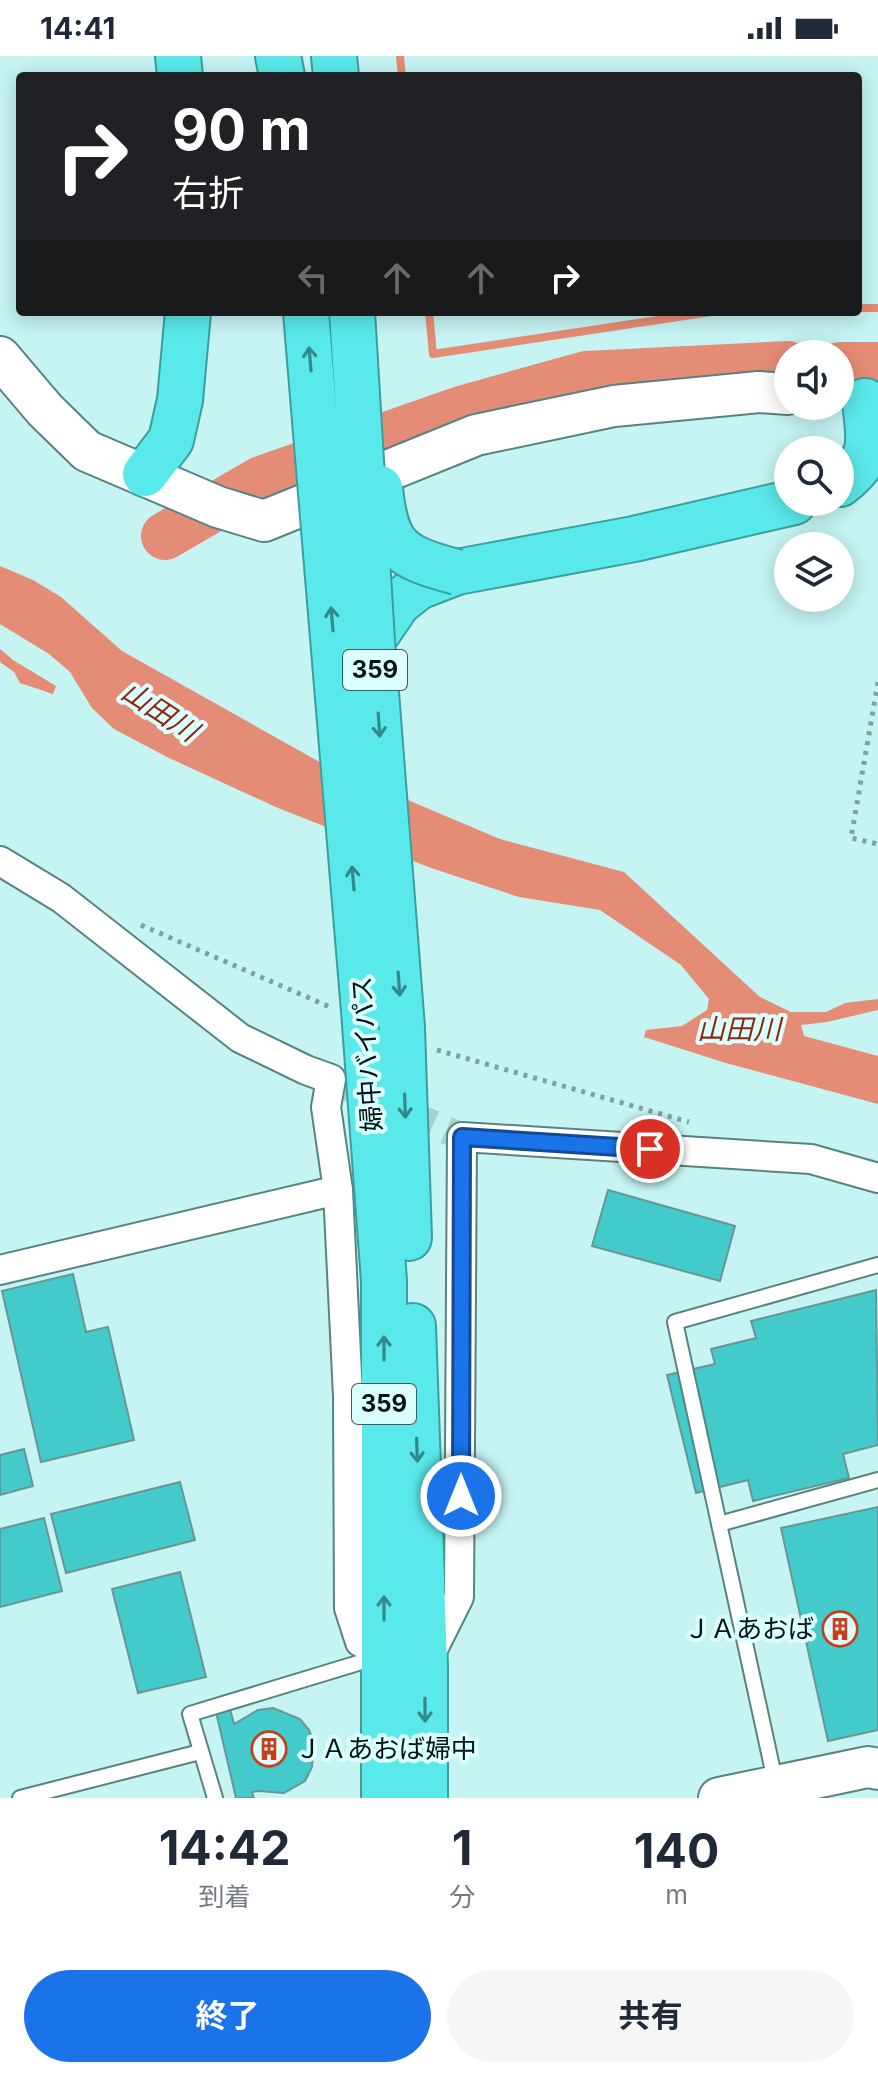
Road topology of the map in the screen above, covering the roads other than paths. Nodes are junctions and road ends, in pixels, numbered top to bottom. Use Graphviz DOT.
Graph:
graph roads {
  1 [pos="188,316"];
  2 [pos="306,316"];
  3 [pos="353,316"];
  4 [pos="354,316"];
  5 [pos="0,357"];
  6 [pos="774,393"];
  7 [pos="861,400"];
  8 [pos="854,473"];
  9 [pos="159,482"];
  10 [pos="774,507"];
  11 [pos="457,572"];
  12 [pos="372,641"];
  13 [pos="0,861"];
  14 [pos="383,1025"];
  15 [pos="878,1178"];
  16 [pos="338,1190"];
  17 [pos="878,1265"];
  18 [pos="0,1270"];
  19 [pos="878,1480"];
  20 [pos="719,1524"];
  21 [pos="384,1655"];
  22 [pos="425,1666"];
  23 [pos="200,1752"];
  24 [pos="878,1769"];
  25 [pos="776,1785"];
  26 [pos="20,1798"];
  27 [pos="215,1798"];
  28 [pos="384,1798"];
  29 [pos="425,1798"];
  30 [pos="719,1798"];
  1 -- 9 [label="highway"];
  14 -- 2 [label="highway, 婦中バイパス / 359, one-way, bridge"];
  3 -- 12 [label="highway, 婦中バイパス / 359, bridge"];
  4 -- 11 [label="highway, bridge"];
  5 -- 9 [label="street"];
  6 -- 9 [label="street"];
  7 -- 8 [label="highway"];
  10 -- 11 [label="highway"];
  11 -- 12 [label="highway"];
  12 -- 14 [label="highway, 婦中バイパス / 359, one-way, bridge"];
  13 -- 16 [label="street"];
  21 -- 14 [label="highway, 婦中バイパス / 359, one-way"];
  14 -- 22 [label="highway, 婦中バイパス / 359, one-way"];
  15 -- 22 [label="street"];
  16 -- 18 [label="street"];
  16 -- 21 [label="street"];
  17 -- 20 [label="lane"];
  19 -- 20 [label="lane"];
  20 -- 25 [label="lane"];
  21 -- 23 [label="lane"];
  21 -- 28 [label="highway, 婦中バイパス / 359"];
  22 -- 29 [label="highway, 婦中バイパス / 359, one-way"];
  23 -- 26 [label="lane"];
  23 -- 27 [label="lane"];
  24 -- 25 [label="street"];
  25 -- 30 [label="street"];
}
